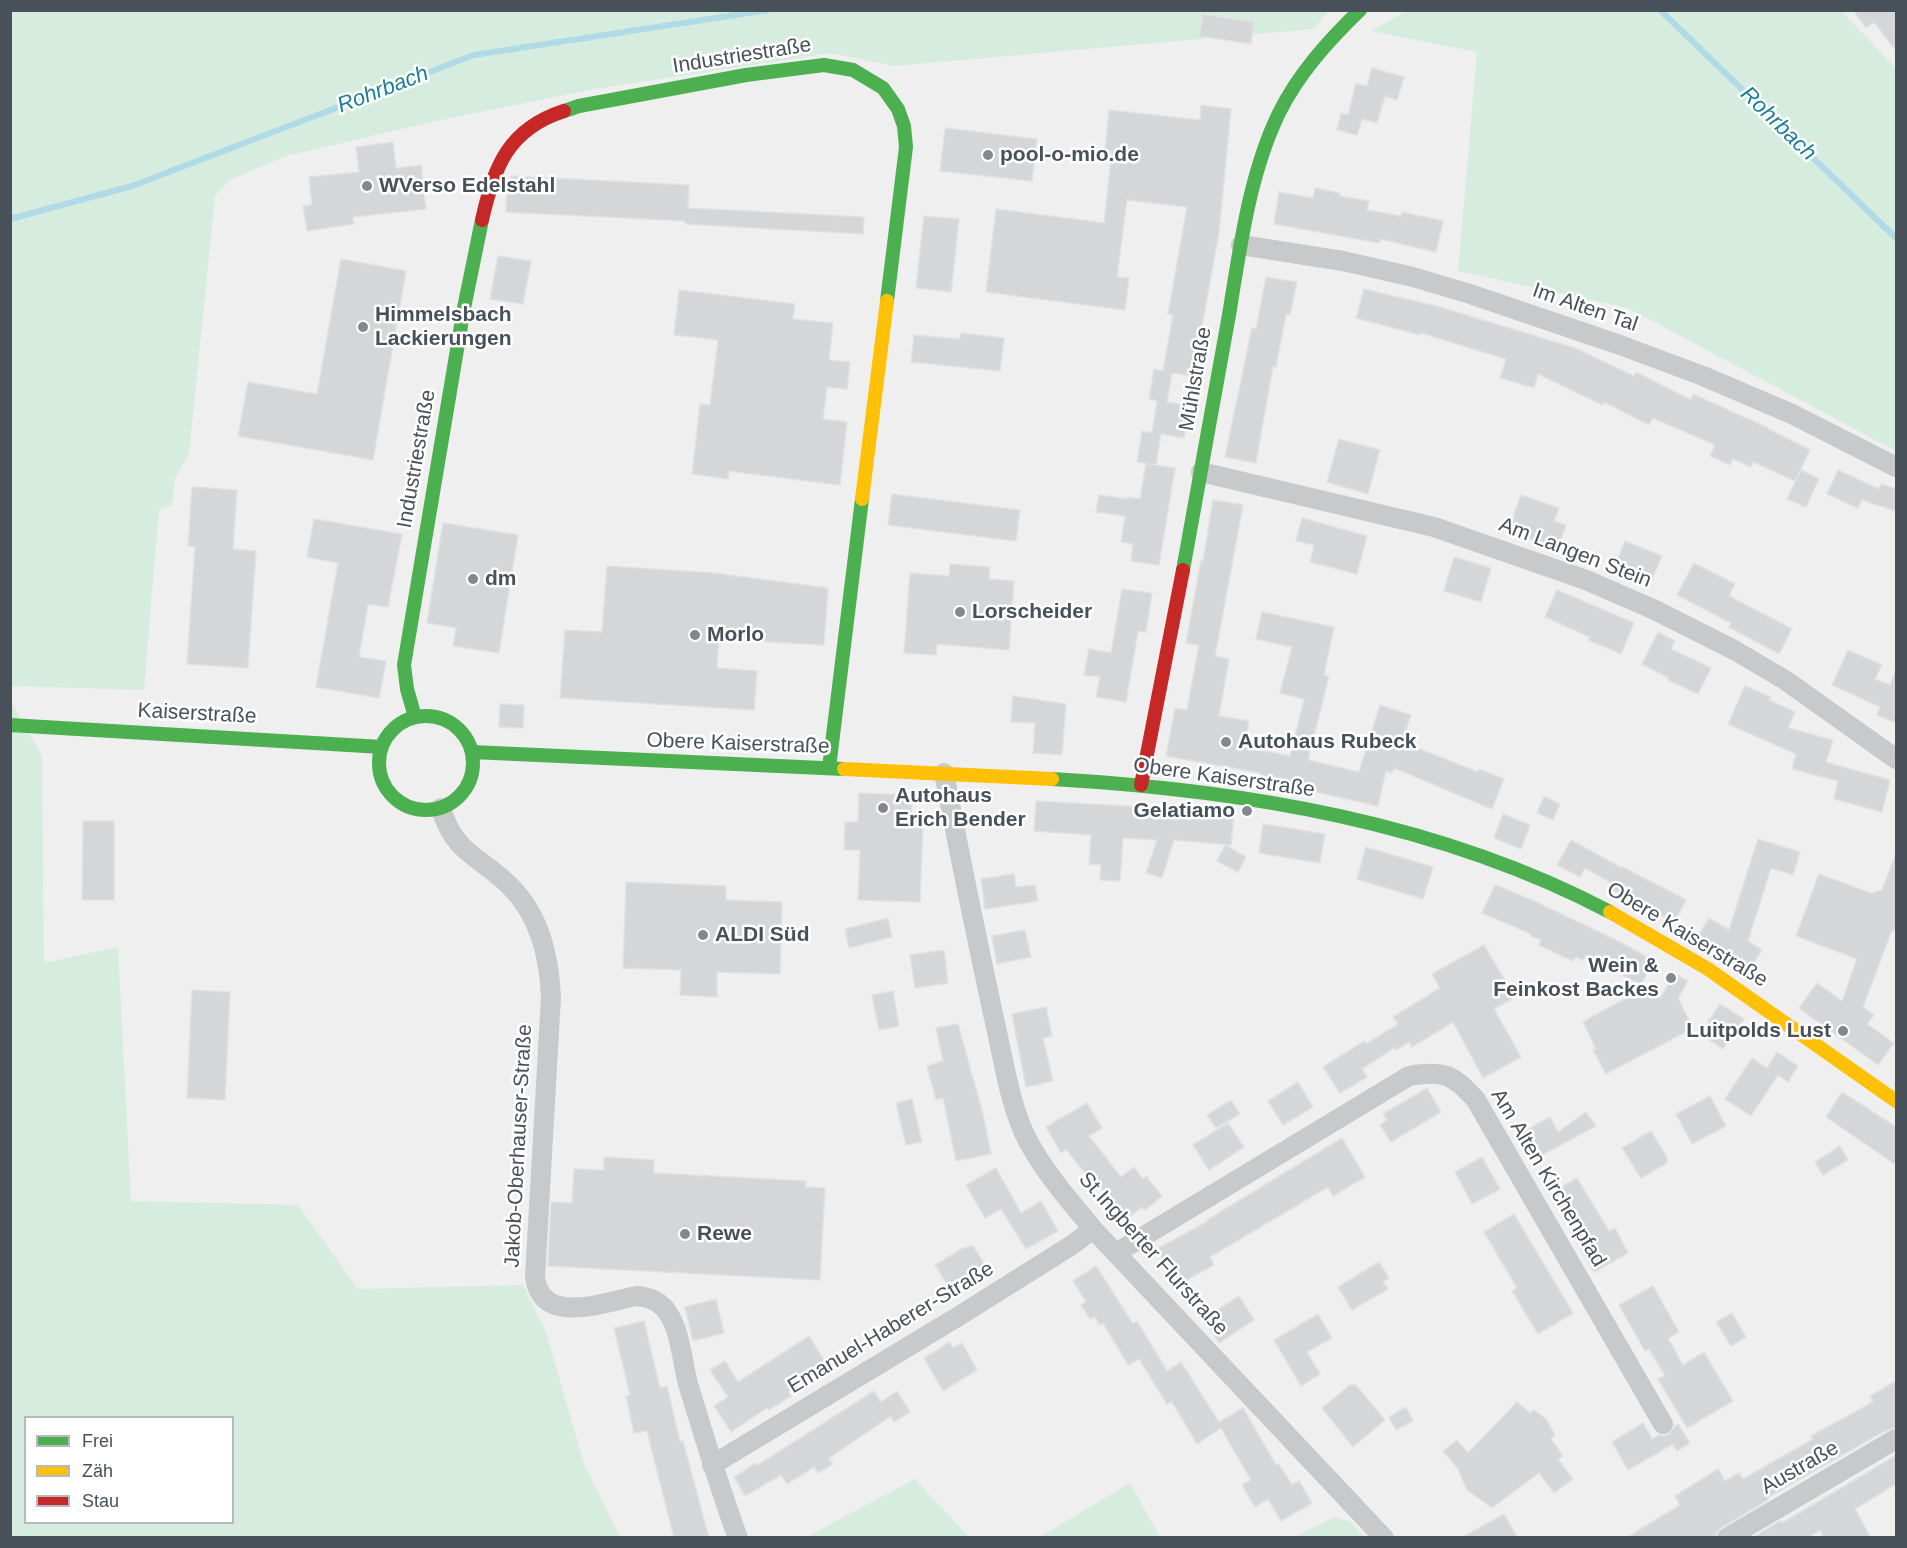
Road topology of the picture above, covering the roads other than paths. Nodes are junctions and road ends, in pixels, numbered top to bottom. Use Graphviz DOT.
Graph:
graph roads {
  1 [pos="1359,10"];
  2 [pos="1241,245"];
  3 [pos="1896,467"];
  4 [pos="1201,472"];
  5 [pos="415,717"];
  6 [pos="10,725"];
  7 [pos="382,747"];
  8 [pos="472,752"];
  9 [pos="1896,759"];
  10 [pos="829,768"];
  11 [pos="944,773"];
  12 [pos="1141,785"];
  13 [pos="441,808"];
  14 [pos="1896,1101"];
  15 [pos="1093,1229"];
  16 [pos="1116,1253"];
  17 [pos="1662,1424"];
  18 [pos="1896,1439"];
  19 [pos="712,1464"];
  20 [pos="738,1538"];
  21 [pos="1384,1538"];
  22 [pos="1727,1538"];
  1 -- 2 [label="street, Mühlstraße"];
  2 -- 3 [label="street, Im Alten Tal"];
  2 -- 4 [label="street, Mühlstraße"];
  4 -- 9 [label="street, Am Langen Stein"];
  4 -- 12 [label="street, Mühlstraße"];
  5 -- 7 [label="street"];
  5 -- 8 [label="street"];
  5 -- 10 [label="street, Industriestraße"];
  6 -- 7 [label="street, Kaiserstraße"];
  7 -- 13 [label="street"];
  8 -- 10 [label="street, Obere Kaiserstraße"];
  8 -- 13 [label="street"];
  10 -- 11 [label="street, Obere Kaiserstraße"];
  11 -- 12 [label="street, Obere Kaiserstraße"];
  11 -- 15 [label="street, St.Ingberter Flurstraße"];
  12 -- 14 [label="street, Obere Kaiserstraße"];
  13 -- 19 [label="street, Jakob-Oberhauser-Straße"];
  15 -- 16 [label="street, St.Ingberter Flurstraße"];
  15 -- 19 [label="street, Emanuel-Haberer-Straße"];
  16 -- 17 [label="street, Am Alten Kirchenpfad"];
  16 -- 21 [label="street, St.Ingberter Flurstraße"];
  18 -- 22 [label="street, Austraße"];
  19 -- 20 [label="street, Jakob-Oberhauser-Straße"];
}
